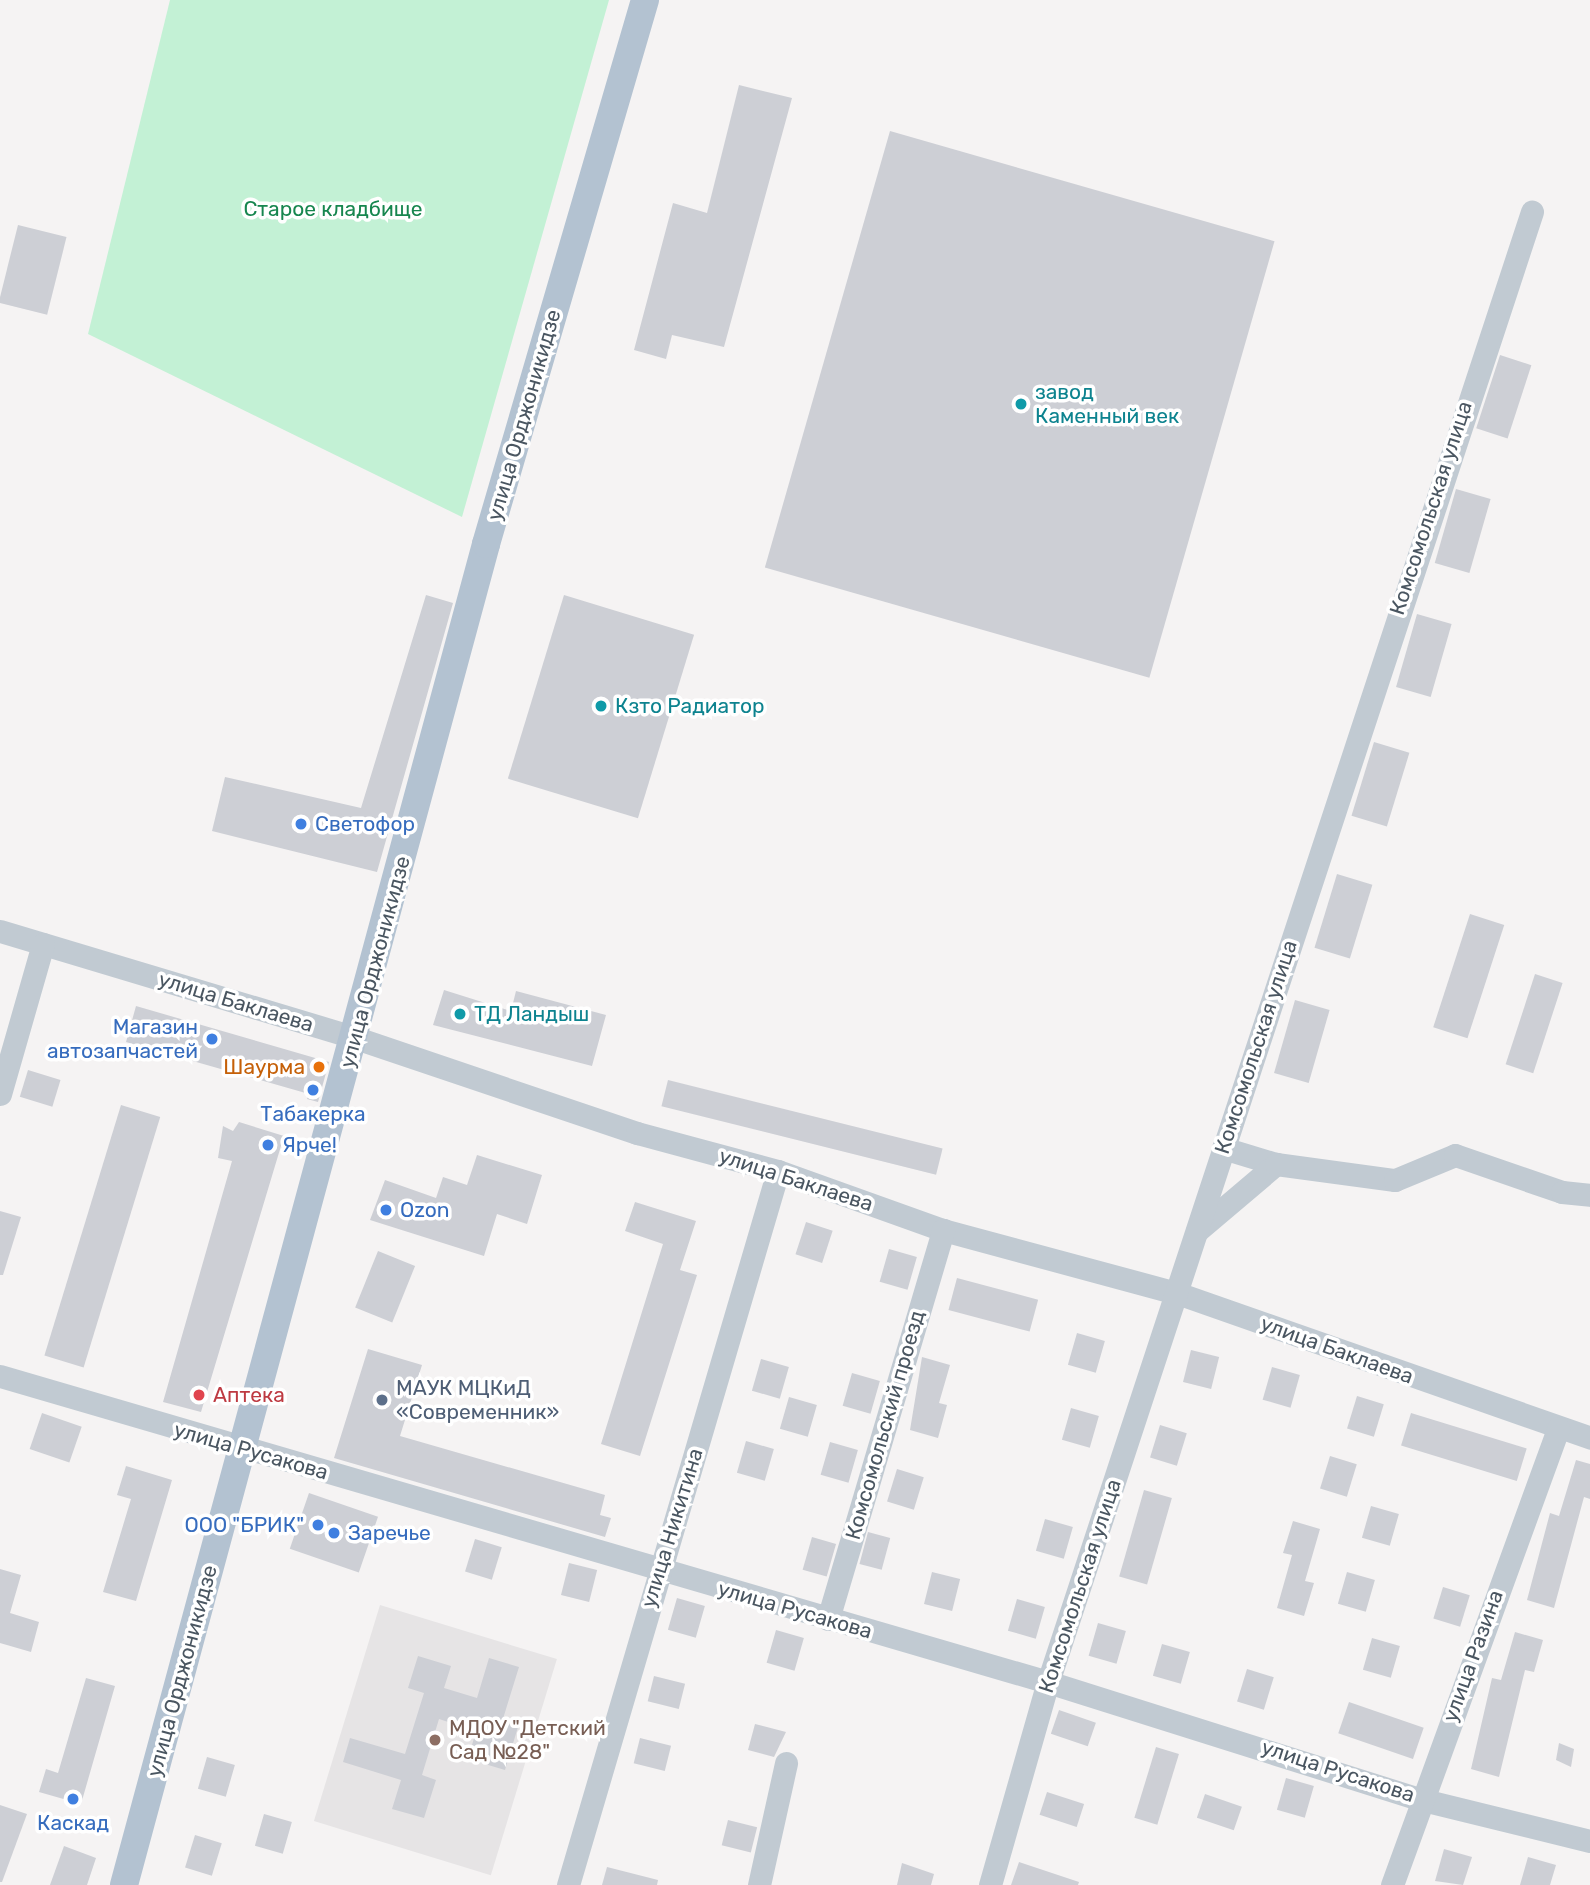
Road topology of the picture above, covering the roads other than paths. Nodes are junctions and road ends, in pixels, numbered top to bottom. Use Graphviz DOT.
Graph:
graph roads {
  1 [pos="645,0"];
  2 [pos="1532,212"];
  3 [pos="0,930"];
  4 [pos="43,944"];
  5 [pos="356,1038"];
  6 [pos="0,1094"];
  7 [pos="1223,1148"];
  8 [pos="1276,1164"];
  9 [pos="778,1171"];
  10 [pos="1590,1195"];
  11 [pos="943,1230"];
  12 [pos="1197,1231"];
  13 [pos="1177,1293"];
  14 [pos="0,1376"];
  15 [pos="1558,1429"];
  16 [pos="1590,1438"];
  17 [pos="243,1450"];
  18 [pos="659,1571"];
  19 [pos="828,1619"];
  20 [pos="1048,1682"];
  21 [pos="786,1763"];
  22 [pos="1419,1799"];
  23 [pos="1590,1841"];
  24 [pos="124,1885"];
  25 [pos="568,1885"];
  26 [pos="759,1885"];
  27 [pos="990,1885"];
  28 [pos="1392,1885"];
  1 -- 5 [label="main road, улица Орджоникидзе"];
  2 -- 7 [label="street, Комсомольская улица"];
  3 -- 4 [label="street, улица Баклаева"];
  4 -- 5 [label="street, улица Баклаева"];
  4 -- 6 [label="street"];
  5 -- 9 [label="street, улица Баклаева"];
  5 -- 17 [label="main road, улица Орджоникидзе"];
  7 -- 8 [label="street"];
  7 -- 12 [label="street, Комсомольская улица"];
  8 -- 10 [label="street"];
  8 -- 12 [label="street"];
  9 -- 11 [label="street, улица Баклаева"];
  9 -- 18 [label="street, улица Никитина"];
  11 -- 13 [label="street, улица Баклаева"];
  11 -- 19 [label="street, Комсомольский проезд"];
  12 -- 13 [label="street, Комсомольская улица"];
  13 -- 15 [label="street, улица Баклаева"];
  13 -- 20 [label="street, Комсомольская улица"];
  14 -- 17 [label="street, улица Русакова"];
  15 -- 16 [label="street, улица Баклаева"];
  15 -- 22 [label="street, улица Разина"];
  17 -- 18 [label="street, улица Русакова"];
  17 -- 24 [label="main road, улица Орджоникидзе"];
  18 -- 19 [label="street, улица Русакова"];
  18 -- 25 [label="street, улица Никитина"];
  19 -- 20 [label="street, улица Русакова"];
  20 -- 22 [label="street, улица Русакова"];
  20 -- 27 [label="street, Комсомольская улица"];
  21 -- 26 [label="street"];
  22 -- 23 [label="street, улица Русакова"];
  22 -- 28 [label="street, улица Разина"];
}
